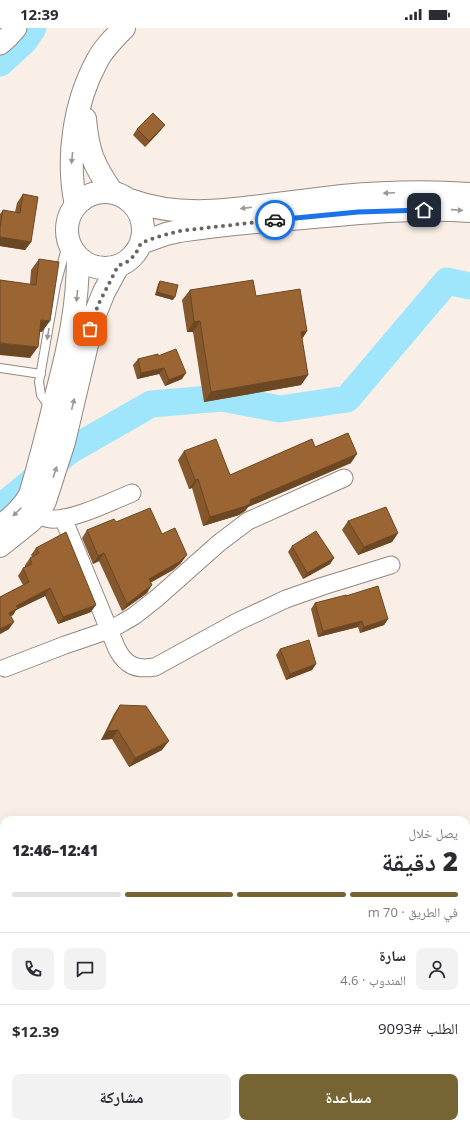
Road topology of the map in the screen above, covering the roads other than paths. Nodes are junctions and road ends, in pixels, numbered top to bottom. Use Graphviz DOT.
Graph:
graph roads {
  1 [pos="16,28"];
  2 [pos="124,28"];
  3 [pos="0,44"];
  4 [pos="83,92"];
  5 [pos="470,194"];
  6 [pos="121,196"];
  7 [pos="76,205"];
  8 [pos="470,211"];
  9 [pos="141,243"];
  10 [pos="73,249"];
  11 [pos="118,266"];
  12 [pos="0,368"];
  13 [pos="41,374"];
  14 [pos="52,411"];
  15 [pos="55,440"];
  16 [pos="344,478"];
  17 [pos="132,493"];
  18 [pos="37,504"];
  19 [pos="63,518"];
  20 [pos="0,527"];
  21 [pos="0,546"];
  22 [pos="391,565"];
  23 [pos="109,630"];
  24 [pos="5,668"];
  1 -- 3 [label="street"];
  2 -- 4 [label="main road"];
  4 -- 6 [label="main road"];
  4 -- 7 [label="main road, one-way"];
  5 -- 6 [label="main road, one-way"];
  6 -- 7 [label="main road"];
  6 -- 9 [label="main road"];
  7 -- 10 [label="main road"];
  9 -- 8 [label="main road, one-way"];
  9 -- 11 [label="main road"];
  10 -- 11 [label="main road"];
  10 -- 13 [label="lane, one-way"];
  10 -- 14 [label="main road, one-way"];
  15 -- 11 [label="main road, one-way"];
  12 -- 13 [label="lane"];
  13 -- 14 [label="lane"];
  14 -- 15 [label="main road"];
  15 -- 18 [label="main road"];
  16 -- 23 [label="street"];
  17 -- 19 [label="street"];
  18 -- 19 [label="street"];
  18 -- 20 [label="main road, one-way"];
  18 -- 21 [label="main road"];
  19 -- 23 [label="street"];
  22 -- 23 [label="street"];
  23 -- 24 [label="street"];
}
